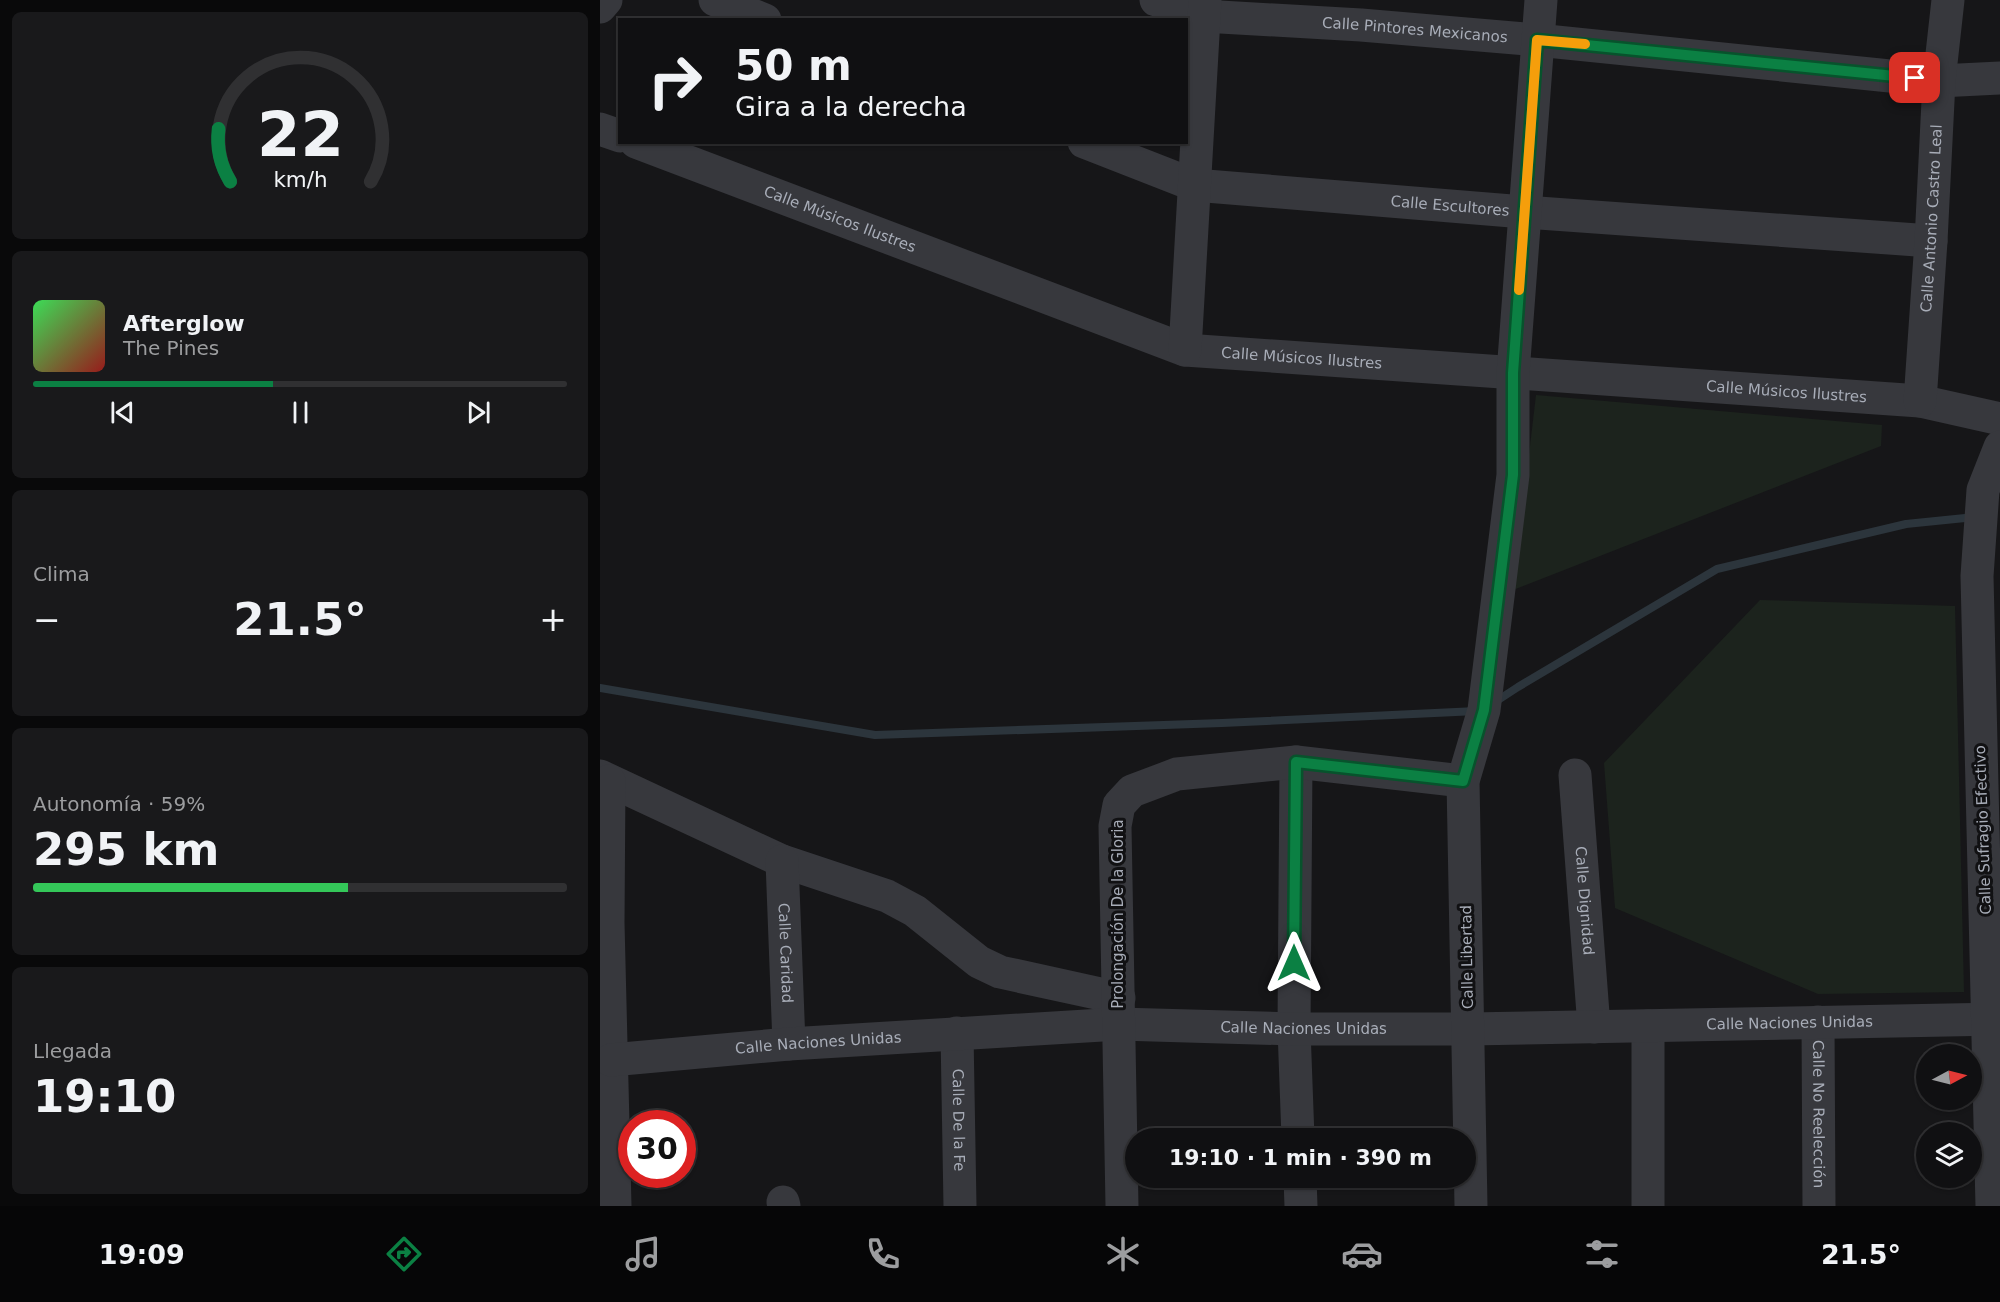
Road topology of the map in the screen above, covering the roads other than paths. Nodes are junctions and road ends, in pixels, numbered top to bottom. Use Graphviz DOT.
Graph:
graph roads {
  1 [pos="606,0"];
  2 [pos="715,0"];
  3 [pos="1156,0"];
  4 [pos="1541,0"];
  5 [pos="1948,0"];
  6 [pos="600,7"];
  7 [pos="1204,8"];
  8 [pos="1362,13"];
  9 [pos="760,18"];
  10 [pos="1537,40"];
  11 [pos="2000,78"];
  12 [pos="1939,81"];
  13 [pos="600,129"];
  14 [pos="618,135"];
  15 [pos="641,144"];
  16 [pos="1089,144"];
  17 [pos="1194,185"];
  18 [pos="1524,212"];
  19 [pos="1931,241"];
  20 [pos="1185,350"];
  21 [pos="1513,373"];
  22 [pos="1920,401"];
  23 [pos="2000,426"];
  24 [pos="1296,762"];
  25 [pos="1575,775"];
  26 [pos="604,778"];
  27 [pos="1463,781"];
  28 [pos="782,861"];
  29 [pos="604,923"];
  30 [pos="1119,1011"];
  31 [pos="1994,1019"];
  32 [pos="1818,1022"];
  33 [pos="1647,1026"];
  34 [pos="1594,1027"];
  35 [pos="1294,1029"];
  36 [pos="1468,1029"];
  37 [pos="957,1033"];
  38 [pos="789,1044"];
  39 [pos="611,1060"];
  40 [pos="1298,1128"];
  41 [pos="1300,1188"];
  42 [pos="615,1206"];
  43 [pos="960,1206"];
  44 [pos="1122,1206"];
  45 [pos="1301,1206"];
  46 [pos="1471,1206"];
  47 [pos="1648,1206"];
  48 [pos="1819,1206"];
  49 [pos="1992,1206"];
  1 -- 6 [label="street"];
  2 -- 9 [label="street"];
  3 -- 7 [label="street, Calle Pintores Mexicanos"];
  4 -- 10 [label="street, Calle Libertad"];
  5 -- 12 [label="street, Calle Antonio Castro Leal"];
  7 -- 8 [label="street, Calle Pintores Mexicanos"];
  7 -- 17 [label="street"];
  8 -- 10 [label="street, Calle Pintores Mexicanos"];
  10 -- 12 [label="street, Calle Pintores Mexicanos"];
  10 -- 18 [label="street, Calle Libertad"];
  11 -- 12 [label="street, Calle Pintores Mexicanos"];
  12 -- 19 [label="street, Calle Antonio Castro Leal"];
  13 -- 14 [label="street"];
  15 -- 20 [label="street, Calle Músicos Ilustres"];
  16 -- 17 [label="street, Calle Escultores"];
  17 -- 18 [label="street, Calle Escultores"];
  17 -- 20 [label="street"];
  18 -- 19 [label="street, Calle Escultores"];
  18 -- 21 [label="street, Calle Libertad"];
  19 -- 22 [label="street, Calle Antonio Castro Leal"];
  20 -- 21 [label="street, Calle Músicos Ilustres"];
  21 -- 22 [label="street, Calle Músicos Ilustres"];
  21 -- 27 [label="street, Calle Libertad"];
  22 -- 23 [label="street, Calle Músicos Ilustres"];
  23 -- 31 [label="street, Calle Sufragio Efectivo"];
  24 -- 27 [label="street"];
  24 -- 30 [label="street, Prolongación De la Gloria"];
  24 -- 35 [label="street"];
  25 -- 34 [label="street, Calle Dignidad"];
  26 -- 28 [label="street"];
  26 -- 29 [label="street"];
  27 -- 36 [label="street, Calle Libertad"];
  28 -- 30 [label="street"];
  28 -- 38 [label="street, Calle Caridad"];
  29 -- 39 [label="street"];
  30 -- 35 [label="street, Calle Naciones Unidas"];
  30 -- 37 [label="street, Calle Naciones Unidas"];
  30 -- 44 [label="street, Prolongación De la Gloria"];
  31 -- 32 [label="street, Calle Naciones Unidas"];
  31 -- 49 [label="street, Calle Sufragio Efectivo"];
  32 -- 33 [label="street, Calle Naciones Unidas"];
  32 -- 48 [label="street, Calle No Reelección"];
  33 -- 34 [label="street, Calle Naciones Unidas"];
  33 -- 47 [label="street"];
  34 -- 36 [label="street, Calle Naciones Unidas"];
  35 -- 36 [label="street, Calle Naciones Unidas"];
  35 -- 40 [label="street"];
  36 -- 46 [label="street, Calle Libertad"];
  37 -- 38 [label="street, Calle Naciones Unidas"];
  37 -- 43 [label="street, Calle De la Fe"];
  38 -- 39 [label="street, Calle Naciones Unidas"];
  39 -- 42 [label="street"];
  41 -- 45 [label="street"];
}
